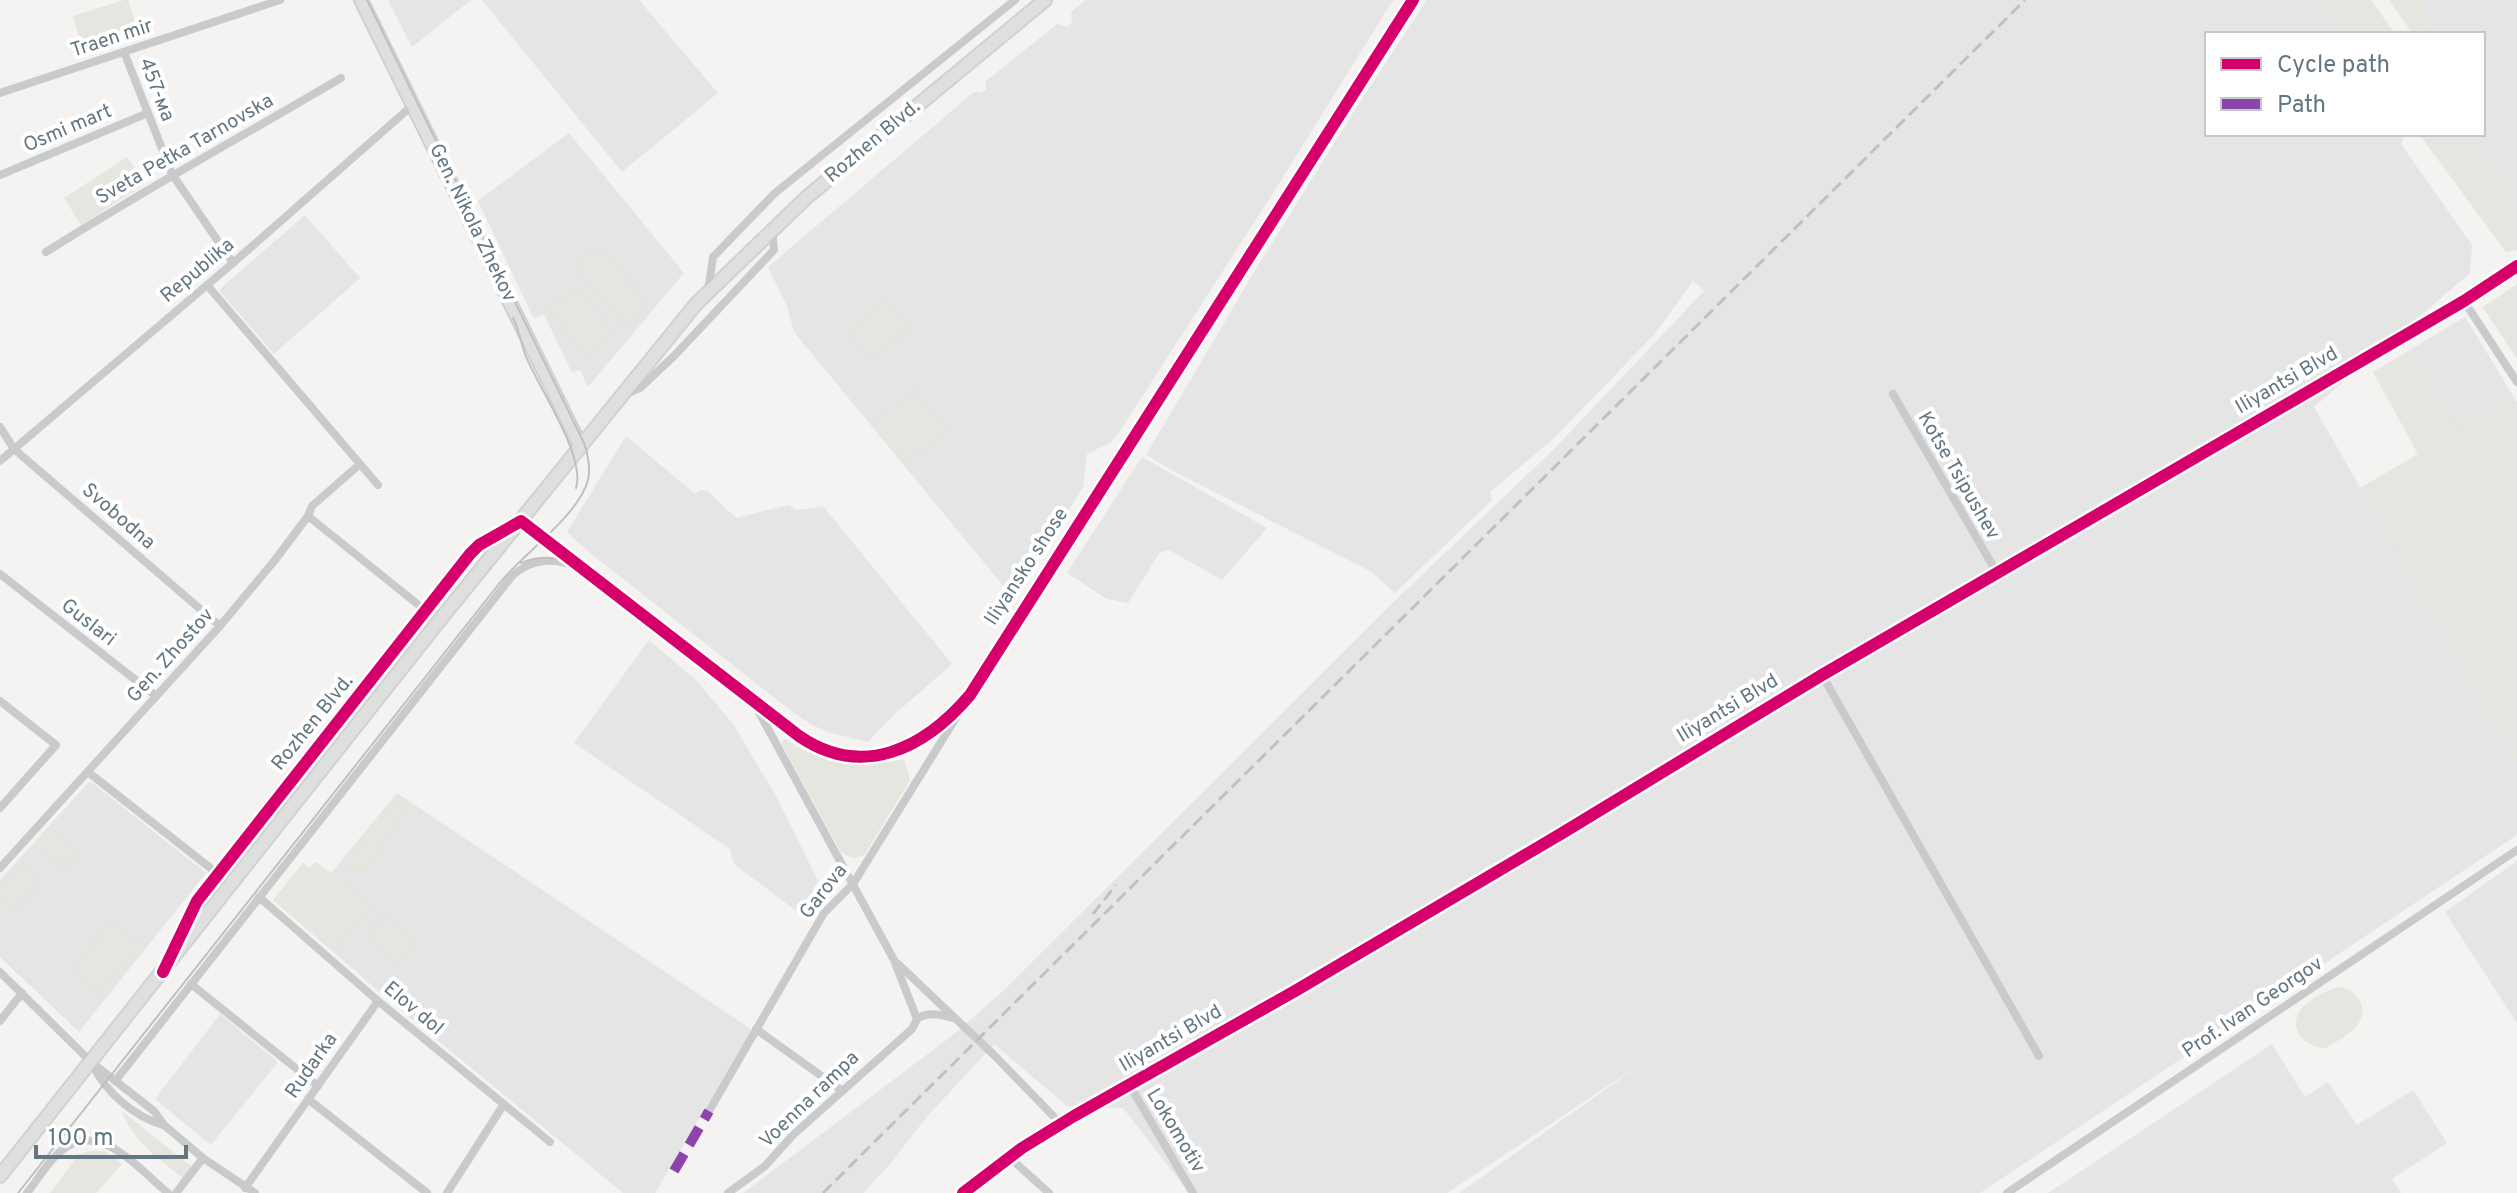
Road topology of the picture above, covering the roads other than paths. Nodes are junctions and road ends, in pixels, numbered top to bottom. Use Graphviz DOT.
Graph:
graph roads {
  1 [pos="280,0"];
  2 [pos="361,0"];
  3 [pos="1015,0"];
  4 [pos="1045,0"];
  5 [pos="1413,0"];
  6 [pos="124,52"];
  7 [pos="341,78"];
  8 [pos="0,93"];
  9 [pos="414,104"];
  10 [pos="148,113"];
  11 [pos="172,174"];
  12 [pos="0,175"];
  13 [pos="772,228"];
  14 [pos="46,252"];
  15 [pos="233,263"];
  16 [pos="2517,266"];
  17 [pos="207,285"];
  18 [pos="708,292"];
  19 [pos="2464,301"];
  20 [pos="2517,382"];
  21 [pos="1893,394"];
  22 [pos="622,396"];
  23 [pos="0,427"];
  24 [pos="581,447"];
  25 [pos="14,449"];
  26 [pos="0,461"];
  27 [pos="360,464"];
  28 [pos="378,485"];
  29 [pos="308,516"];
  30 [pos="521,521"];
  31 [pos="587,572"];
  32 [pos="1997,573"];
  33 [pos="0,574"];
  34 [pos="426,611"];
  35 [pos="220,626"];
  36 [pos="1822,675"];
  37 [pos="970,695"];
  38 [pos="156,696"];
  39 [pos="752,700"];
  40 [pos="0,701"];
  41 [pos="88,772"];
  42 [pos="0,808"];
  43 [pos="2517,850"];
  44 [pos="0,868"];
  45 [pos="218,874"];
  46 [pos="853,884"];
  47 [pos="259,897"];
  48 [pos="894,960"];
  49 [pos="0,972"];
  50 [pos="163,972"];
  51 [pos="191,984"];
  52 [pos="22,993"];
  53 [pos="378,1001"];
  54 [pos="955,1018"];
  55 [pos="917,1019"];
  56 [pos="0,1021"];
  57 [pos="756,1029"];
  58 [pos="2039,1056"];
  59 [pos="91,1062"];
  60 [pos="116,1080"];
  61 [pos="318,1086"];
  62 [pos="1130,1086"];
  63 [pos="841,1090"];
  64 [pos="308,1099"];
  65 [pos="504,1104"];
  66 [pos="709,1111"];
  67 [pos="1061,1124"];
  68 [pos="164,1125"];
  69 [pos="550,1142"];
  70 [pos="203,1158"];
  71 [pos="1010,1158"];
  72 [pos="0,1176"];
  73 [pos="245,1188"];
  74 [pos="27,1193"];
  75 [pos="168,1193"];
  76 [pos="176,1193"];
  77 [pos="255,1193"];
  78 [pos="427,1193"];
  79 [pos="447,1193"];
  80 [pos="728,1193"];
  81 [pos="963,1193"];
  82 [pos="1049,1193"];
  83 [pos="1193,1193"];
  84 [pos="2007,1193"];
  1 -- 6 [label="street, Traen mir"];
  2 -- 9 [label="street, Gen. Nikola Zhekov"];
  3 -- 18 [label="street, Rozhen Blvd."];
  4 -- 13 [label="street, Rozhen Blvd."];
  5 -- 37 [label="street, Iliyansko shose"];
  6 -- 8 [label="street, Traen mir"];
  6 -- 10 [label="street, 457-ма"];
  7 -- 11 [label="street, Sveta Petka Tarnovska"];
  9 -- 15 [label="street, Republika"];
  9 -- 24 [label="street, Gen. Nikola Zhekov"];
  10 -- 11 [label="street, 457-ма"];
  10 -- 12 [label="street, Osmi mart"];
  11 -- 14 [label="street, Sveta Petka Tarnovska"];
  11 -- 15 [label="street, 457-ма"];
  13 -- 18 [label="street, Rozhen Blvd."];
  13 -- 22 [label="street, Rozhen Blvd."];
  15 -- 17 [label="street, Republika"];
  16 -- 19 [label="street, Iliyantsi Blvd"];
  17 -- 25 [label="street, Republika"];
  17 -- 27 [label="street"];
  18 -- 22 [label="street, Rozhen Blvd."];
  19 -- 20 [label="street"];
  19 -- 32 [label="street, Iliyantsi Blvd"];
  21 -- 32 [label="street, Kotse Tsipushev"];
  22 -- 24 [label="street, Rozhen Blvd."];
  23 -- 25 [label="street, Svobodna"];
  24 -- 30 [label="street, Rozhen Blvd."];
  25 -- 26 [label="street, Republika"];
  25 -- 35 [label="street, Svobodna"];
  27 -- 28 [label="street"];
  27 -- 29 [label="street, Gen. Zhostov"];
  29 -- 34 [label="street"];
  29 -- 35 [label="street, Gen. Zhostov"];
  30 -- 31 [label="street, Iliyansko shose"];
  30 -- 34 [label="street, Rozhen Blvd."];
  30 -- 50 [label="street, Rozhen Blvd."];
  31 -- 39 [label="street, Iliyansko shose"];
  31 -- 47 [label="street"];
  32 -- 36 [label="street, Iliyantsi Blvd"];
  33 -- 38 [label="street, Guslari"];
  34 -- 45 [label="street, Rozhen Blvd."];
  35 -- 38 [label="street, Gen. Zhostov"];
  36 -- 58 [label="street"];
  36 -- 62 [label="street, Iliyantsi Blvd"];
  37 -- 39 [label="street, Iliyansko shose"];
  37 -- 46 [label="street, Garova"];
  38 -- 41 [label="street, Gen. Zhostov"];
  39 -- 46 [label="street"];
  40 -- 42 [label="street"];
  41 -- 44 [label="street, Gen. Zhostov"];
  41 -- 45 [label="street"];
  43 -- 84 [label="street, Prof. Ivan Georgov"];
  45 -- 50 [label="street, Rozhen Blvd."];
  46 -- 48 [label="street"];
  46 -- 57 [label="street, Garova"];
  47 -- 51 [label="street"];
  47 -- 53 [label="street, Elov dol"];
  48 -- 54 [label="street"];
  48 -- 55 [label="street"];
  49 -- 52 [label="street"];
  50 -- 59 [label="street, Rozhen Blvd."];
  51 -- 60 [label="street"];
  51 -- 61 [label="street"];
  52 -- 56 [label="street"];
  52 -- 59 [label="street"];
  53 -- 61 [label="street, Rudarka"];
  53 -- 65 [label="street, Elov dol"];
  54 -- 55 [label="street"];
  54 -- 67 [label="street"];
  55 -- 63 [label="street, Voenna rampa"];
  57 -- 63 [label="street"];
  57 -- 66 [label="street, Garova"];
  59 -- 60 [label="street"];
  59 -- 68 [label="street"];
  59 -- 72 [label="street, Rozhen Blvd."];
  60 -- 68 [label="street"];
  61 -- 64 [label="street, Rudarka"];
  62 -- 67 [label="street, Iliyantsi Blvd"];
  62 -- 83 [label="street, Lokomotiv"];
  63 -- 80 [label="street, Voenna rampa"];
  64 -- 73 [label="street, Rudarka"];
  64 -- 78 [label="street"];
  65 -- 69 [label="street, Elov dol"];
  65 -- 79 [label="street"];
  67 -- 71 [label="street, Iliyantsi Blvd"];
  68 -- 70 [label="street"];
  70 -- 73 [label="street"];
  70 -- 76 [label="street"];
  71 -- 81 [label="street, Iliyantsi Blvd"];
  71 -- 82 [label="street"];
  73 -- 77 [label="street"];
  74 -- 75 [label="street"];
}
